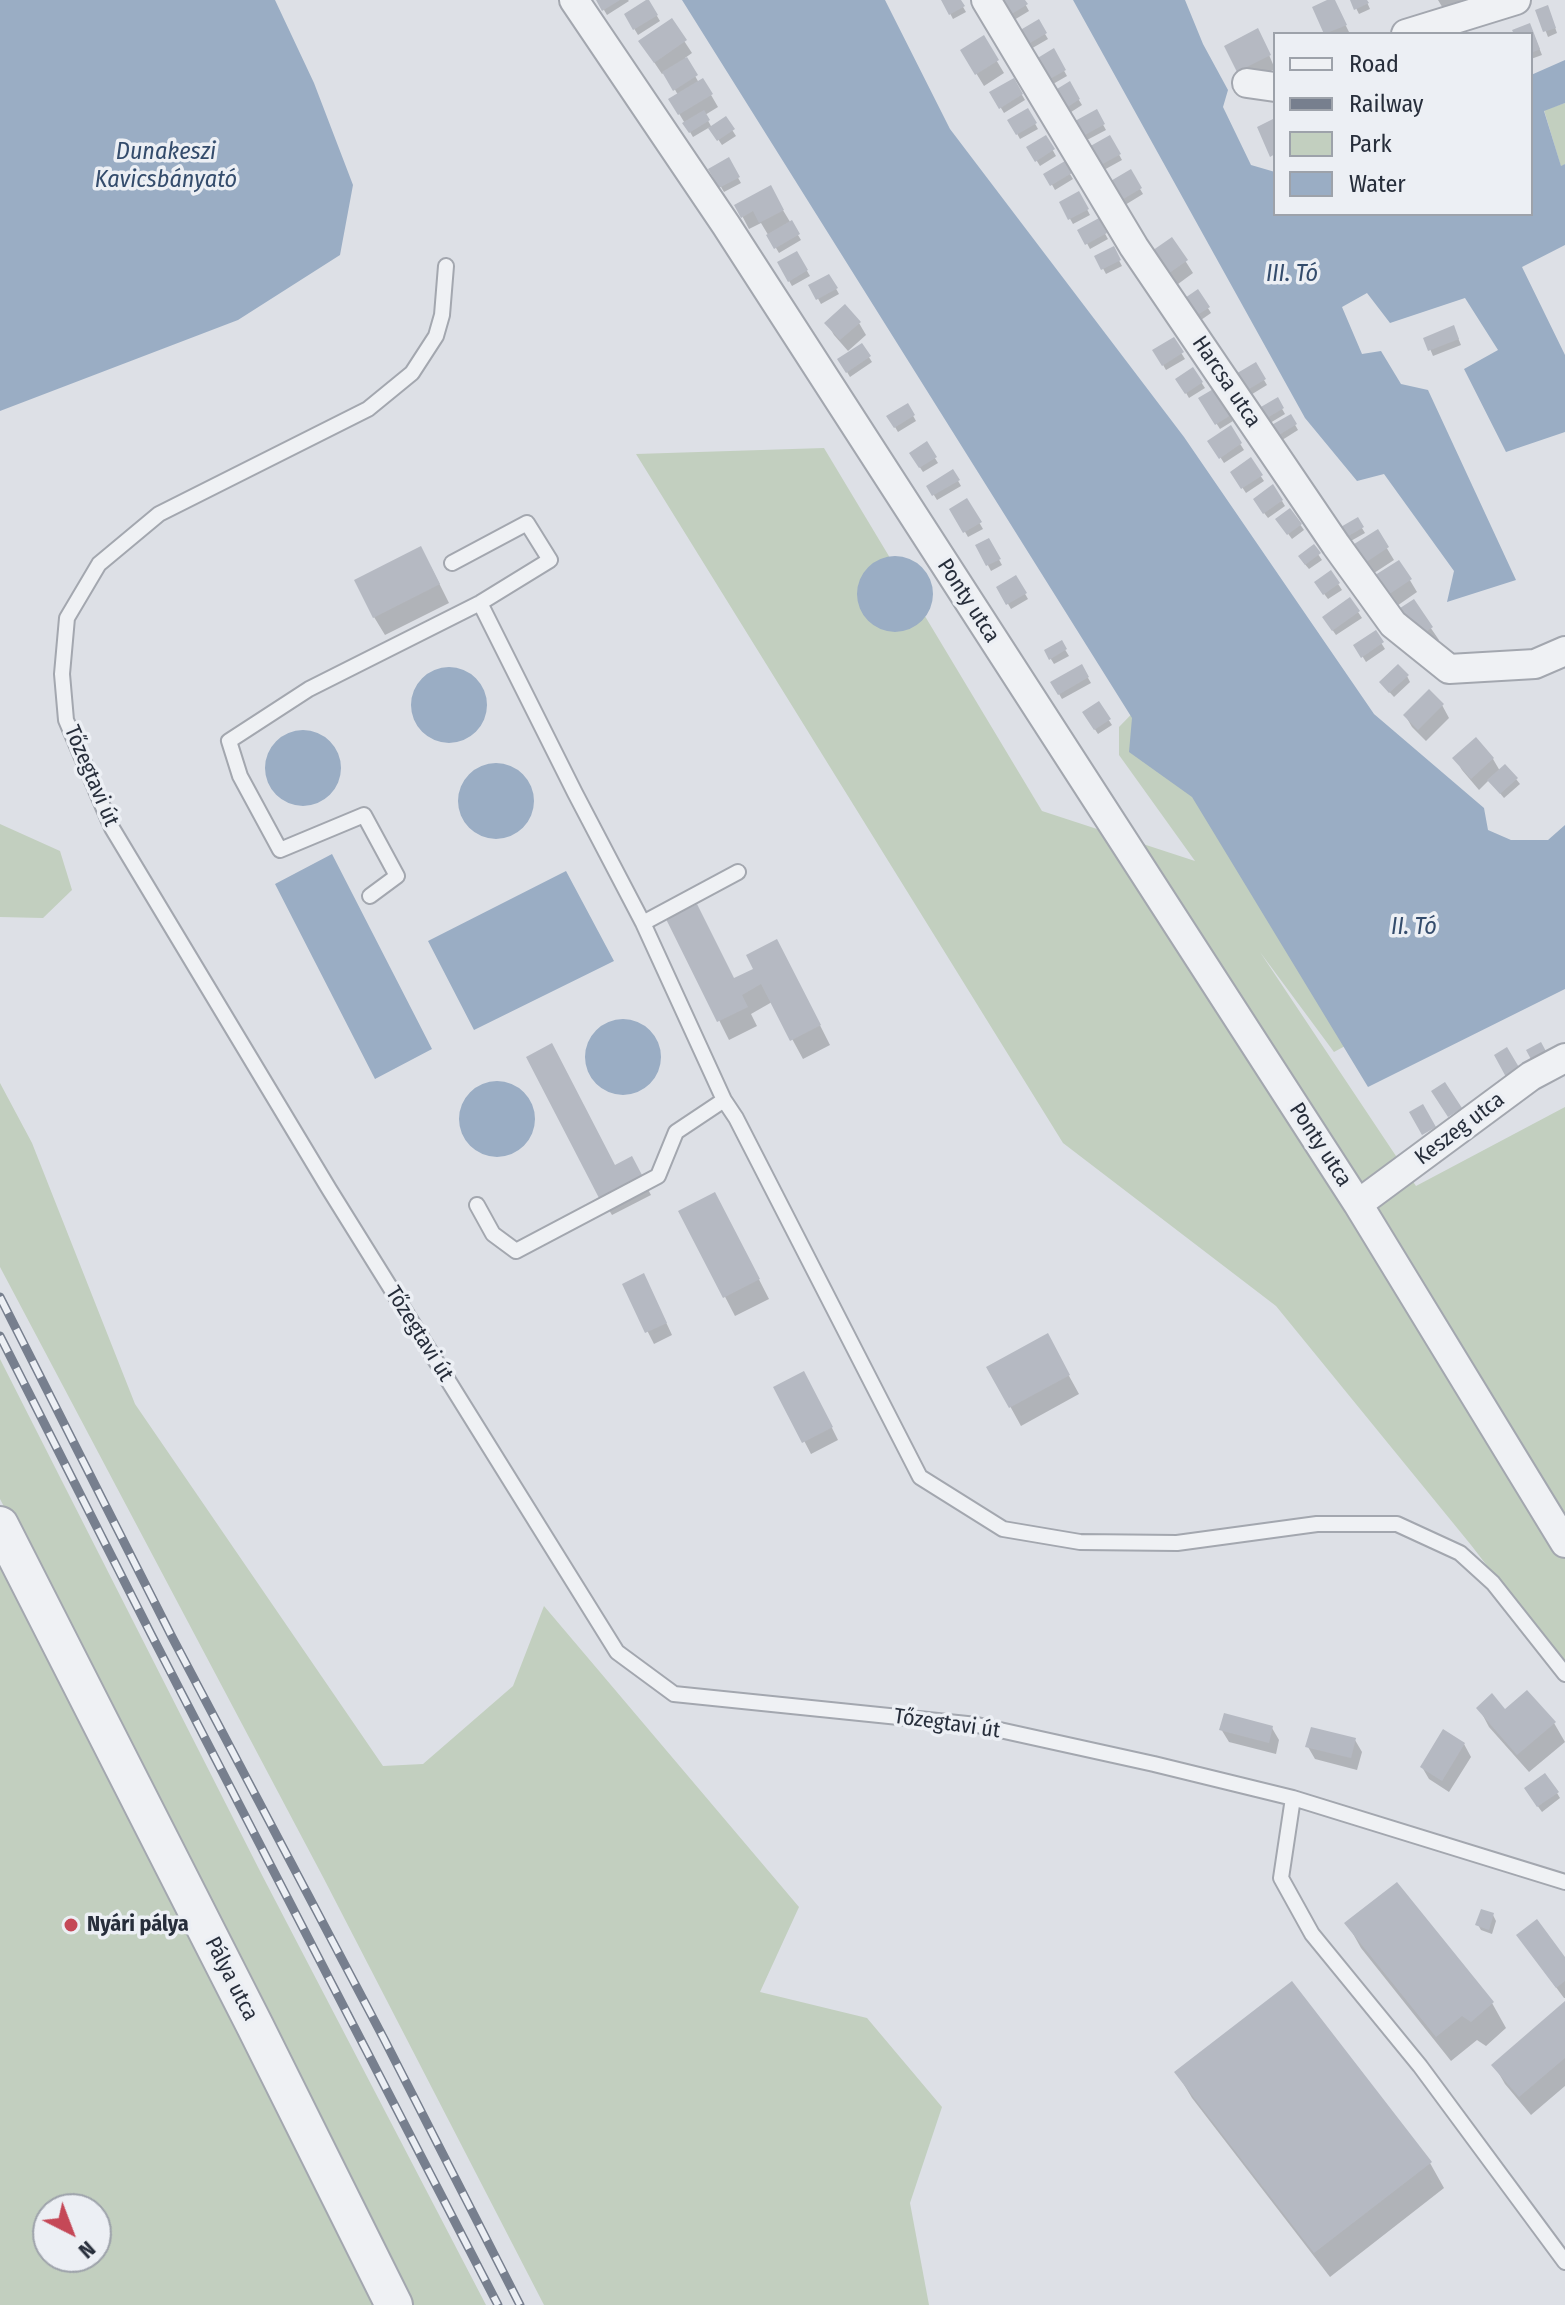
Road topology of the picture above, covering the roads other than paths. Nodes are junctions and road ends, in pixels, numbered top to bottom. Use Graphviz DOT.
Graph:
graph roads {
  1 [pos="574,0"];
  2 [pos="986,0"];
  3 [pos="1516,0"];
  4 [pos="1412,32"];
  5 [pos="446,266"];
  6 [pos="452,563"];
  7 [pos="480,603"];
  8 [pos="1565,651"];
  9 [pos="738,872"];
  10 [pos="370,896"];
  11 [pos="643,923"];
  12 [pos="1565,1058"];
  13 [pos="724,1100"];
  14 [pos="1358,1204"];
  15 [pos="477,1205"];
  16 [pos="0,1525"];
  17 [pos="1565,1543"];
  18 [pos="1565,1674"];
  19 [pos="1293,1798"];
  20 [pos="1565,1882"];
  21 [pos="1565,2262"];
  22 [pos="394,2305"];
  1 -- 14 [label="street, Ponty utca"];
  2 -- 8 [label="street, Harcsa utca"];
  3 -- 4 [label="street"];
  5 -- 19 [label="lane, Tőzegtavi út"];
  6 -- 7 [label="lane"];
  7 -- 10 [label="lane"];
  7 -- 11 [label="lane"];
  9 -- 11 [label="lane"];
  11 -- 13 [label="lane"];
  12 -- 14 [label="street, Keszeg utca"];
  13 -- 15 [label="lane"];
  13 -- 18 [label="lane"];
  14 -- 17 [label="street, Ponty utca"];
  16 -- 22 [label="street, Pálya utca"];
  19 -- 20 [label="lane, Tőzegtavi út"];
  19 -- 21 [label="lane"];
}
